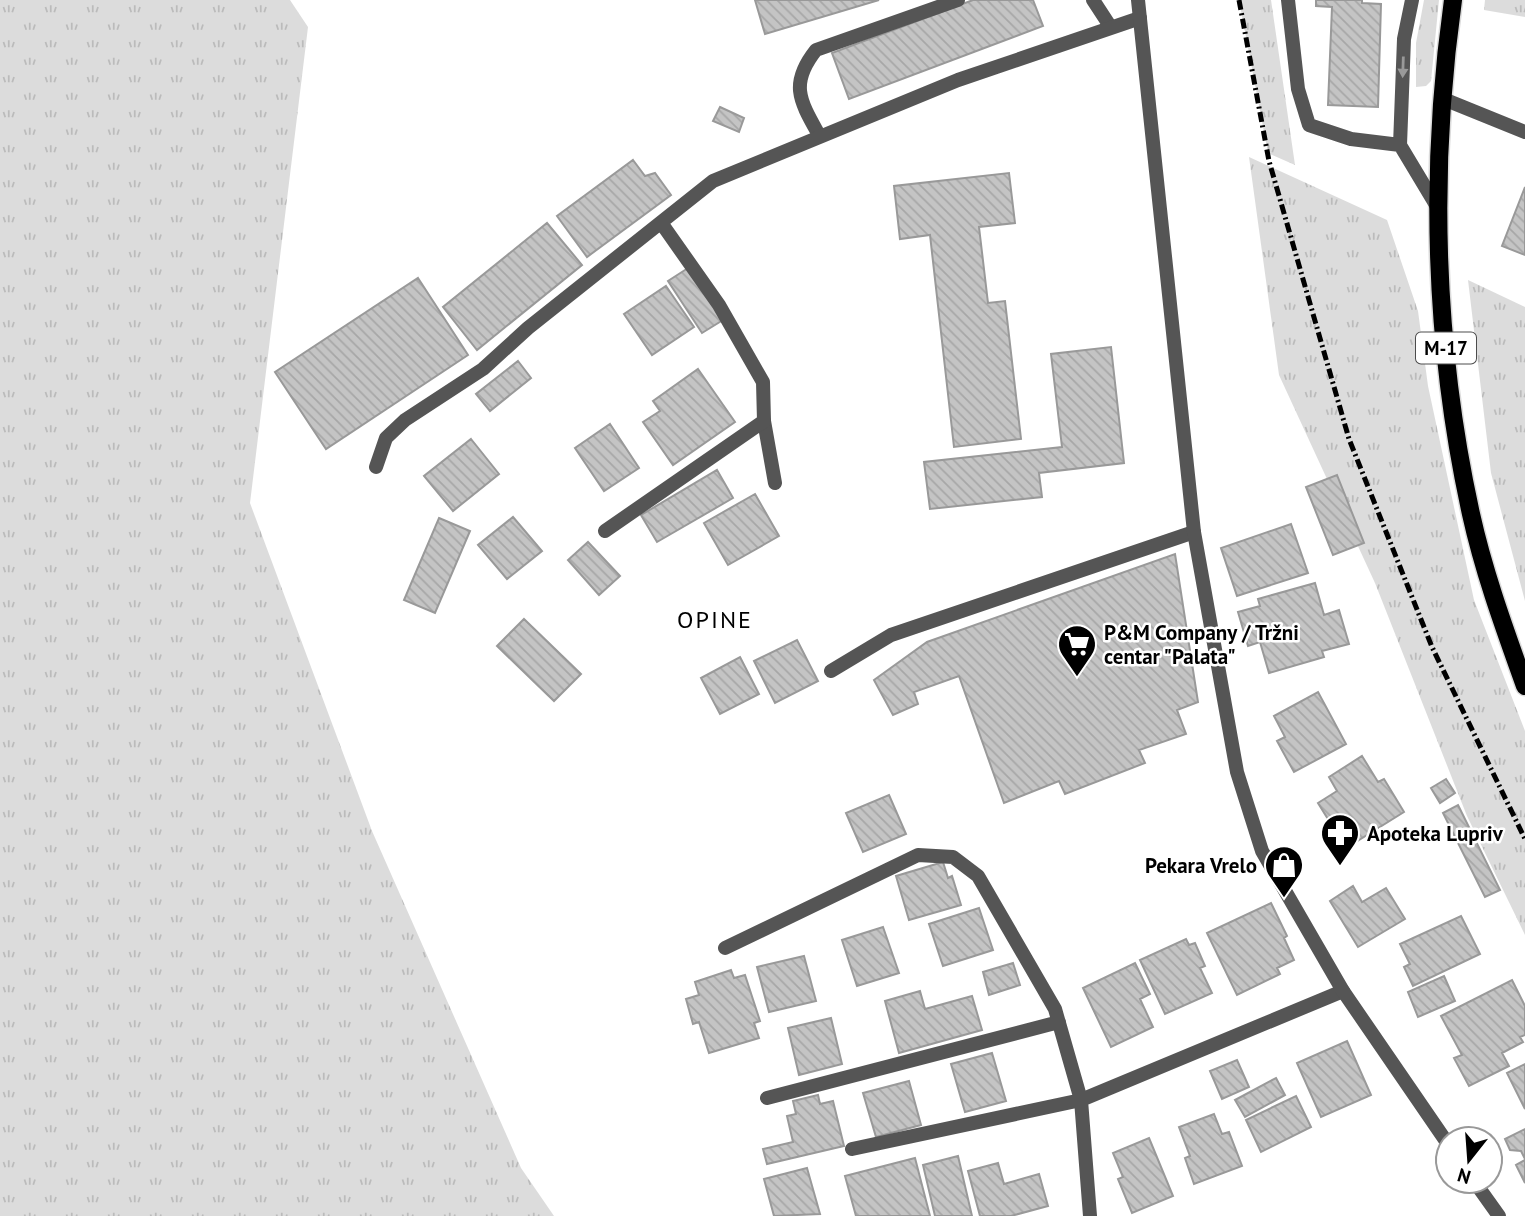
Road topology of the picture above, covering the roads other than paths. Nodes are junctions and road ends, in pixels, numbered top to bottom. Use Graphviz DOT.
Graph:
graph roads {
  1 [pos="958,0"];
  2 [pos="1093,0"];
  3 [pos="1138,0"];
  4 [pos="1288,0"];
  5 [pos="1412,0"];
  6 [pos="1453,0"];
  7 [pos="1140,18"];
  8 [pos="1110,26"];
  9 [pos="1441,98"];
  10 [pos="1525,132"];
  11 [pos="819,135"];
  12 [pos="1400,145"];
  13 [pos="1439,210"];
  14 [pos="662,224"];
  15 [pos="764,421"];
  16 [pos="376,467"];
  17 [pos="775,483"];
  18 [pos="605,531"];
  19 [pos="1194,532"];
  20 [pos="831,671"];
  21 [pos="1525,686"];
  22 [pos="725,948"];
  23 [pos="1343,991"];
  24 [pos="1059,1022"];
  25 [pos="767,1098"];
  26 [pos="1081,1100"];
  27 [pos="1435,1125"];
  28 [pos="852,1149"];
  29 [pos="1484,1195"];
  30 [pos="1090,1216"];
  31 [pos="1499,1216"];
  1 -- 11 [label="street"];
  2 -- 8 [label="street"];
  3 -- 7 [label="street"];
  4 -- 12 [label="street"];
  5 -- 12 [label="street, one-way"];
  6 -- 9 [label="main road, M-17"];
  7 -- 8 [label="street"];
  7 -- 19 [label="street"];
  8 -- 11 [label="street"];
  9 -- 10 [label="street"];
  9 -- 13 [label="main road, M-17"];
  11 -- 14 [label="street"];
  12 -- 13 [label="street"];
  13 -- 21 [label="main road, M-17"];
  14 -- 15 [label="street"];
  14 -- 16 [label="street"];
  15 -- 17 [label="street"];
  15 -- 18 [label="street"];
  19 -- 20 [label="street"];
  19 -- 23 [label="street"];
  22 -- 24 [label="street"];
  23 -- 26 [label="street"];
  23 -- 27 [label="street"];
  24 -- 25 [label="street"];
  24 -- 26 [label="street"];
  26 -- 28 [label="street"];
  26 -- 30 [label="street"];
  29 -- 31 [label="street"];
}
